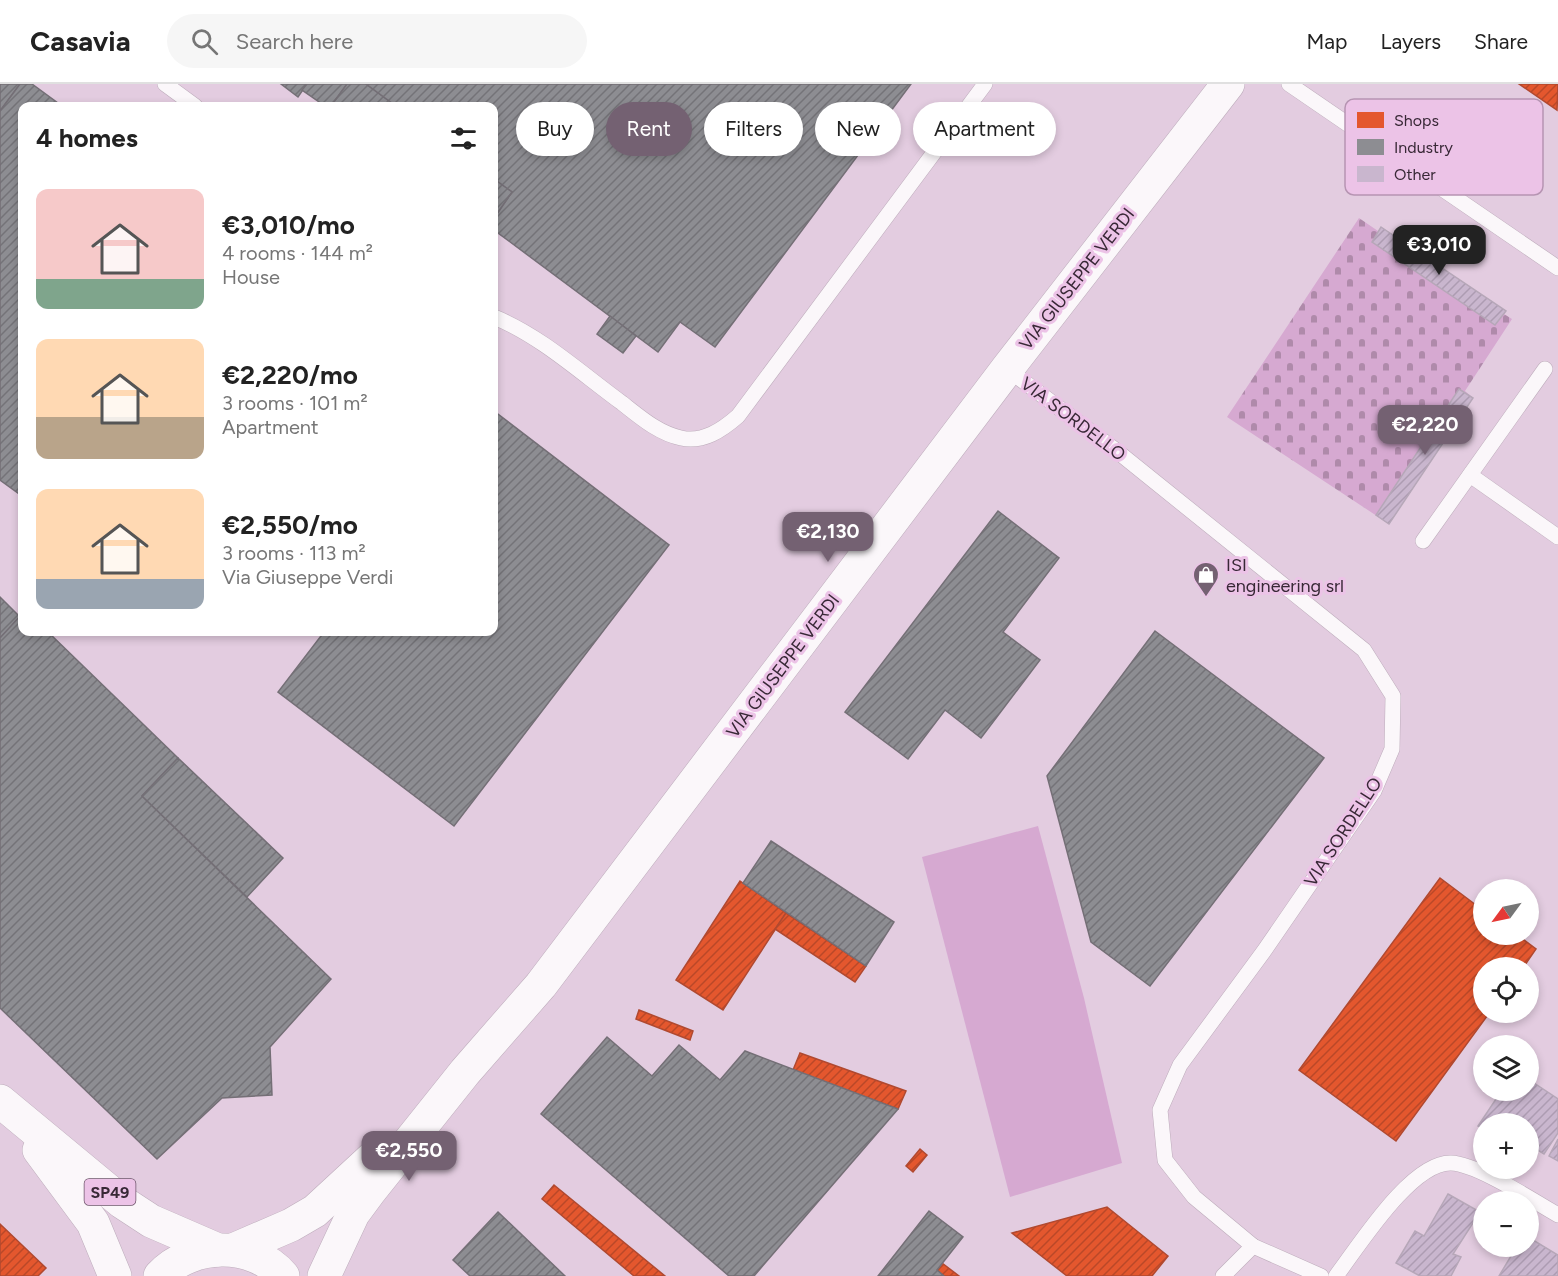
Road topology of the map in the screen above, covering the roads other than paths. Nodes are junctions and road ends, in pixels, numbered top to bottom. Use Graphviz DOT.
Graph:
graph roads {
  1 [pos="165,84"];
  2 [pos="985,84"];
  3 [pos="1228,84"];
  4 [pos="1289,84"];
  5 [pos="190,102"];
  6 [pos="1345,122"];
  7 [pos="1451,195"];
  8 [pos="1558,268"];
  9 [pos="498,319"];
  10 [pos="1007,369"];
  11 [pos="1545,369"];
  12 [pos="1470,475"];
  13 [pos="1558,537"];
  14 [pos="1423,541"];
  15 [pos="465,1072"];
  16 [pos="7,1108"];
  17 [pos="1558,1215"];
  18 [pos="1253,1246"];
  19 [pos="225,1250"];
  20 [pos="115,1276"];
  21 [pos="160,1276"];
  22 [pos="283,1276"];
  23 [pos="324,1276"];
  24 [pos="1223,1276"];
  25 [pos="1321,1276"];
  26 [pos="1336,1276"];
  1 -- 5 [label="lane"];
  2 -- 9 [label="lane"];
  3 -- 10 [label="main road, VIA GIUSEPPE VERDI"];
  4 -- 6 [label="lane"];
  7 -- 8 [label="lane"];
  10 -- 15 [label="main road, VIA GIUSEPPE VERDI"];
  10 -- 18 [label="lane, VIA SORDELLO"];
  11 -- 12 [label="lane"];
  12 -- 13 [label="lane"];
  12 -- 14 [label="lane"];
  15 -- 19 [label="main road, VIA GIUSEPPE VERDI"];
  15 -- 23 [label="main road, VIA GIUSEPPE VERDI"];
  16 -- 19 [label="main road, SP49"];
  16 -- 20 [label="main road, SP49"];
  17 -- 26 [label="lane"];
  18 -- 24 [label="lane"];
  18 -- 25 [label="lane, VIA SORDELLO"];
  19 -- 21 [label="main road, VIA GIUSEPPE VERDI"];
  19 -- 22 [label="main road, SP49"];
}
